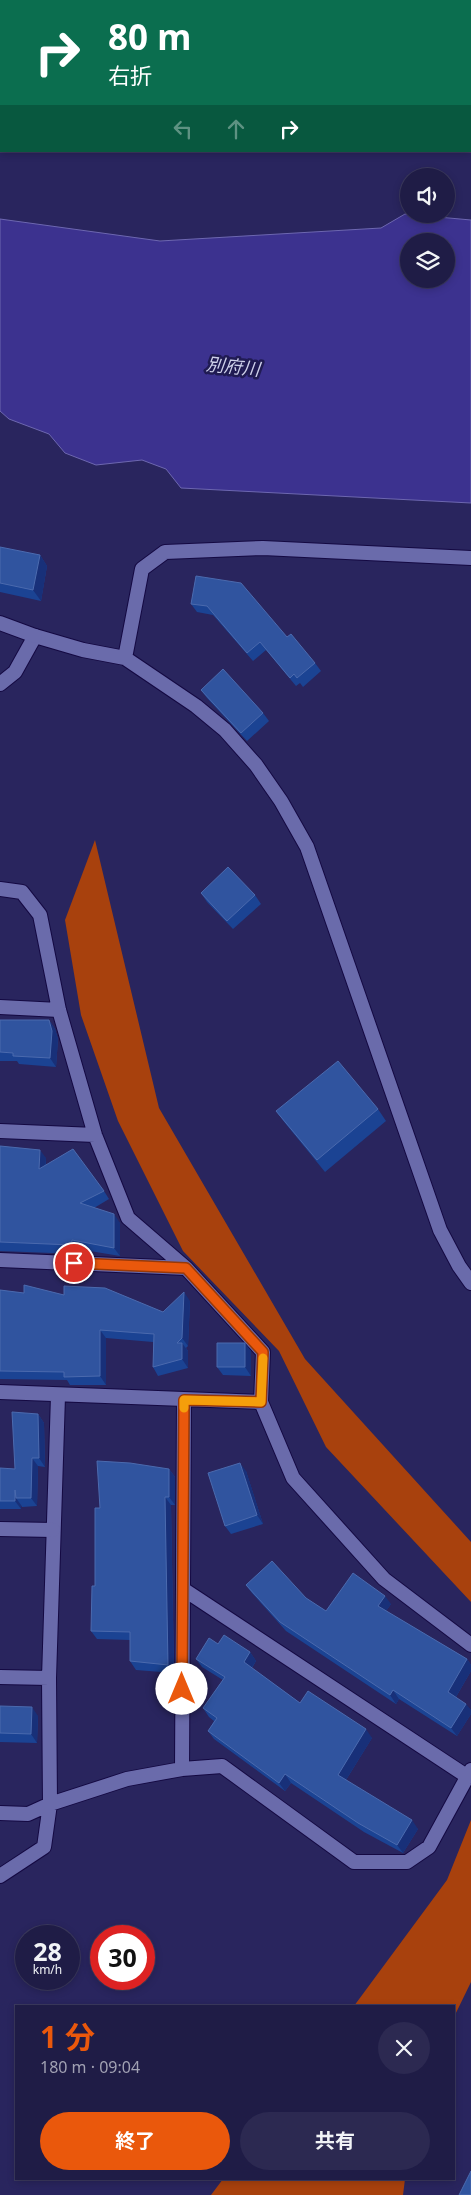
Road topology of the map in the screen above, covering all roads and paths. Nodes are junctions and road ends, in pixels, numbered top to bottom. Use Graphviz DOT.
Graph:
graph roads {
  1 [pos="471,558"];
  2 [pos="0,623"];
  3 [pos="36,636"];
  4 [pos="125,658"];
  5 [pos="0,684"];
  6 [pos="0,889"];
  7 [pos="0,1007"];
  8 [pos="59,1010"];
  9 [pos="0,1131"];
  10 [pos="96,1135"];
  11 [pos="0,1260"];
  12 [pos="186,1268"];
  13 [pos="471,1283"];
  14 [pos="0,1392"];
  15 [pos="58,1396"];
  16 [pos="184,1400"];
  17 [pos="261,1402"];
  18 [pos="0,1529"];
  19 [pos="53,1530"];
  20 [pos="183,1589"];
  21 [pos="471,1645"];
  22 [pos="0,1677"];
  23 [pos="49,1678"];
  24 [pos="182,1769"];
  25 [pos="469,1774"];
  26 [pos="50,1804"];
  27 [pos="0,1813"];
  28 [pos="0,1876"];
  1 -- 4 [label="street"];
  2 -- 3 [label="street"];
  3 -- 4 [label="street"];
  3 -- 5 [label="street"];
  4 -- 13 [label="street"];
  6 -- 8 [label="street"];
  7 -- 8 [label="street"];
  8 -- 10 [label="street"];
  9 -- 10 [label="street"];
  10 -- 12 [label="street"];
  11 -- 12 [label="street"];
  12 -- 17 [label="street"];
  14 -- 15 [label="street"];
  15 -- 16 [label="street"];
  15 -- 19 [label="street"];
  16 -- 17 [label="street"];
  16 -- 20 [label="street"];
  17 -- 21 [label="street"];
  18 -- 19 [label="street"];
  19 -- 23 [label="street"];
  20 -- 24 [label="street"];
  20 -- 25 [label="street"];
  22 -- 23 [label="street"];
  23 -- 26 [label="street"];
  24 -- 25 [label="street"];
  24 -- 26 [label="street"];
  26 -- 27 [label="street"];
  26 -- 28 [label="street"];
}
